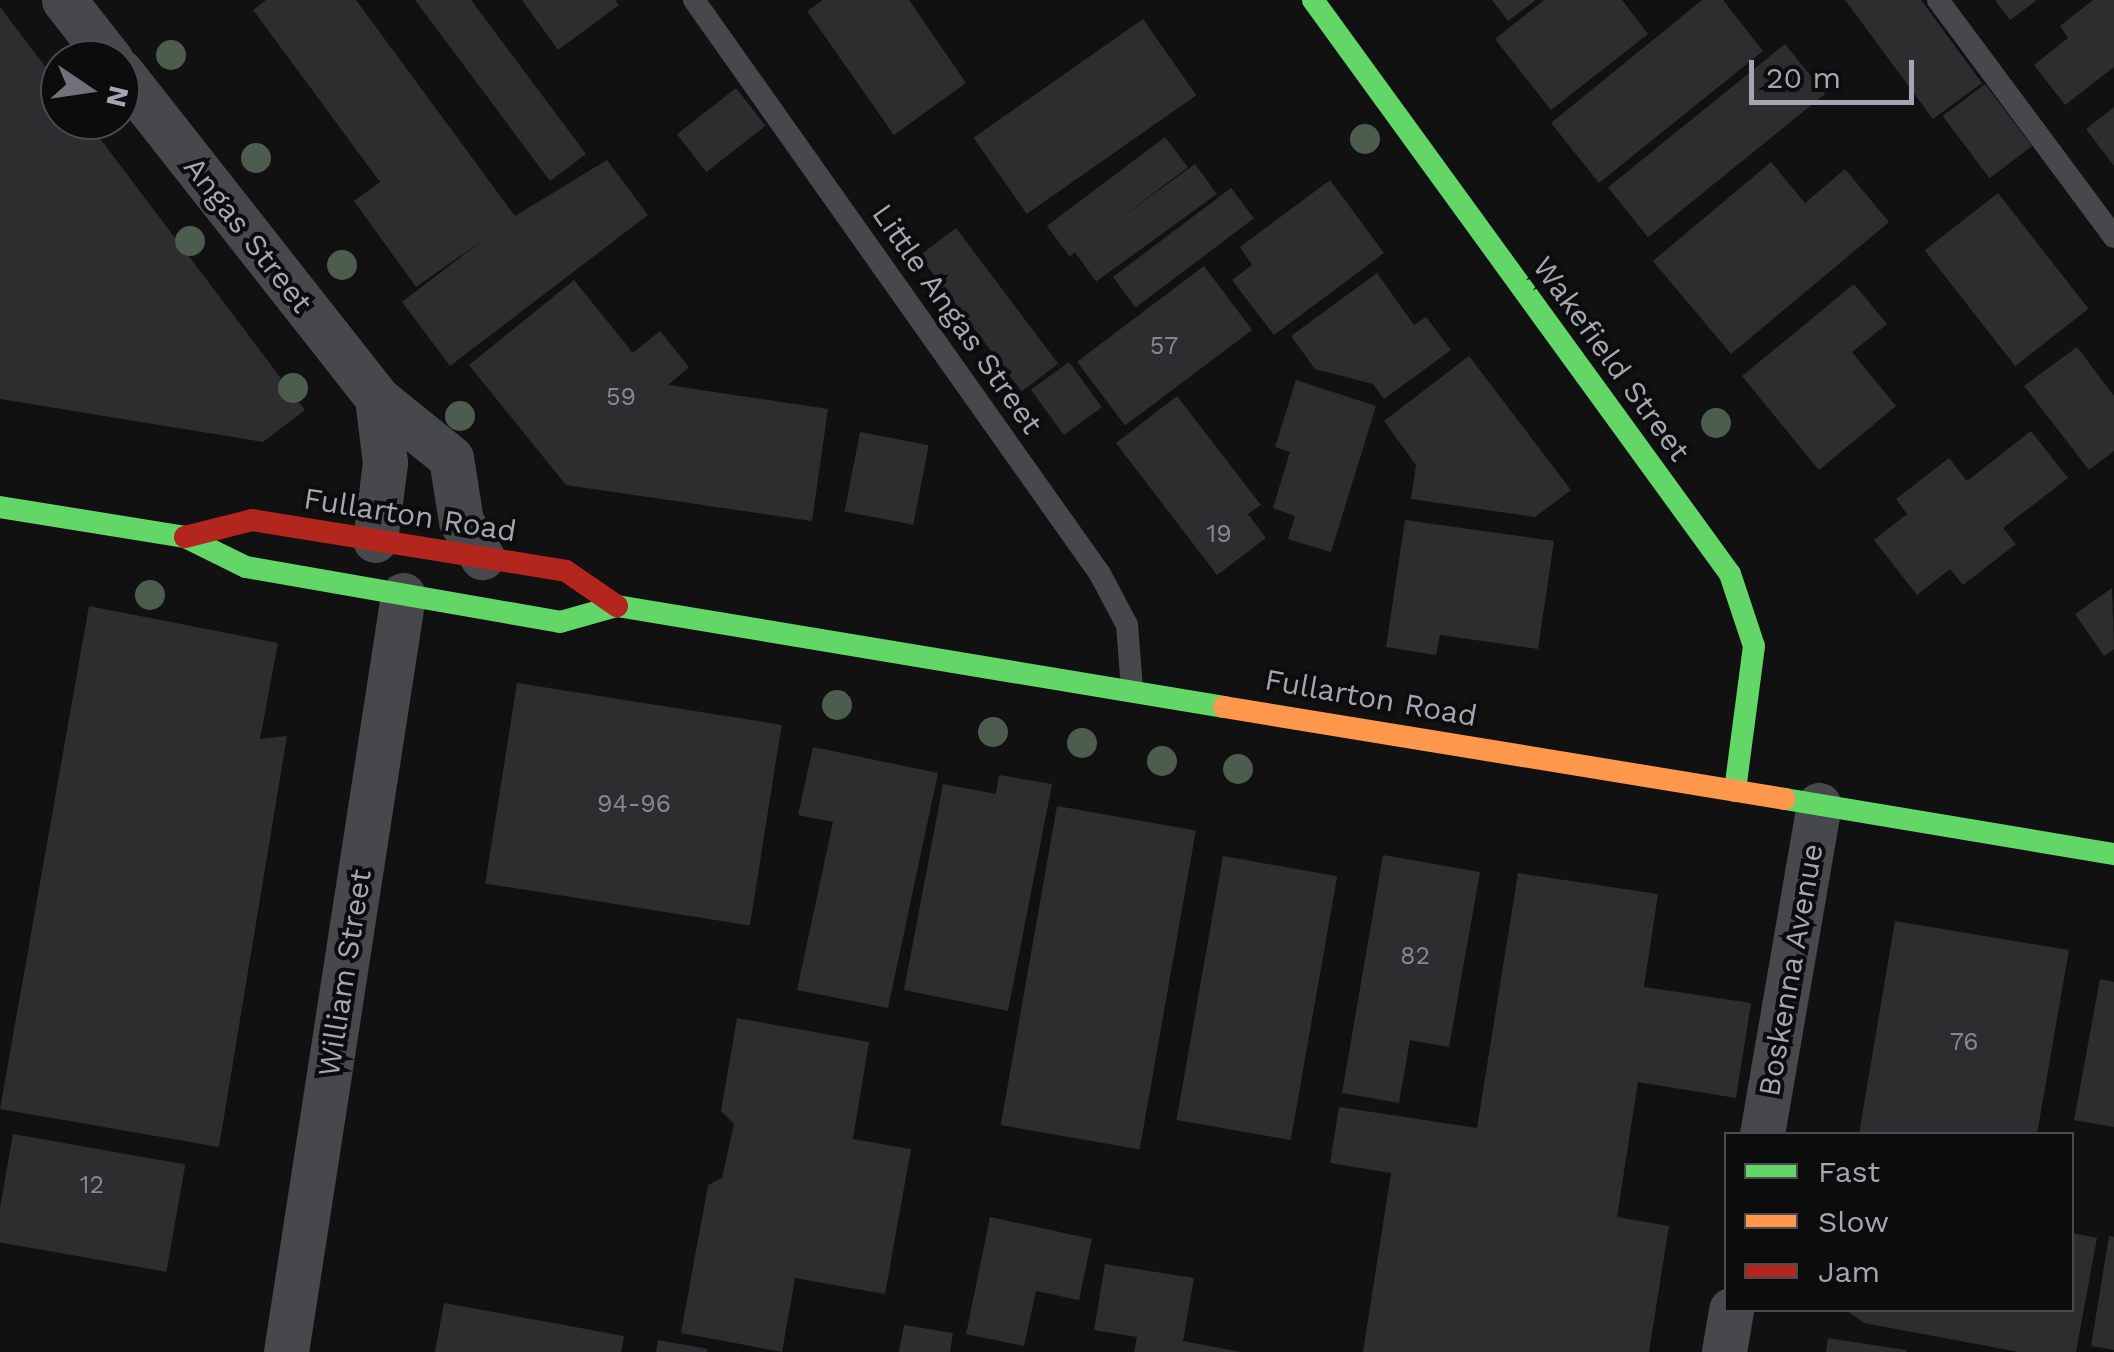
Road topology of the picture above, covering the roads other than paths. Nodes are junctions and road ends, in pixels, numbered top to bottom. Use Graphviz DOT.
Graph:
graph roads {
  1 [pos="64,0"];
  2 [pos="694,0"];
  3 [pos="1313,0"];
  4 [pos="1938,0"];
  5 [pos="95,40"];
  6 [pos="140,96"];
  7 [pos="2114,237"];
  8 [pos="377,398"];
  9 [pos="0,507"];
  10 [pos="185,537"];
  11 [pos="375,540"];
  12 [pos="482,558"];
  13 [pos="403,595"];
  14 [pos="616,606"];
  15 [pos="1132,688"];
  16 [pos="1735,791"];
  17 [pos="1820,804"];
  18 [pos="2114,854"];
  19 [pos="1762,1132"];
  20 [pos="1732,1312"];
  21 [pos="286,1352"];
  22 [pos="1724,1352"];
  1 -- 5 [label="street"];
  2 -- 15 [label="lane, Little Angas Street"];
  3 -- 16 [label="main road, Wakefield Street"];
  4 -- 7 [label="lane"];
  6 -- 8 [label="street, Angas Street"];
  8 -- 11 [label="street"];
  8 -- 12 [label="street, Angas Street"];
  9 -- 10 [label="main road, Fullarton Road"];
  10 -- 11 [label="main road, Fullarton Road"];
  10 -- 13 [label="main road, Fullarton Road"];
  11 -- 12 [label="main road, Fullarton Road"];
  12 -- 14 [label="main road, Fullarton Road"];
  13 -- 14 [label="main road, Fullarton Road"];
  13 -- 21 [label="street, William Street"];
  14 -- 15 [label="main road, Fullarton Road"];
  15 -- 16 [label="main road, Fullarton Road"];
  16 -- 17 [label="main road, Fullarton Road"];
  17 -- 18 [label="main road, Fullarton Road"];
  17 -- 19 [label="street, Boskenna Avenue"];
  20 -- 22 [label="street"];
}
